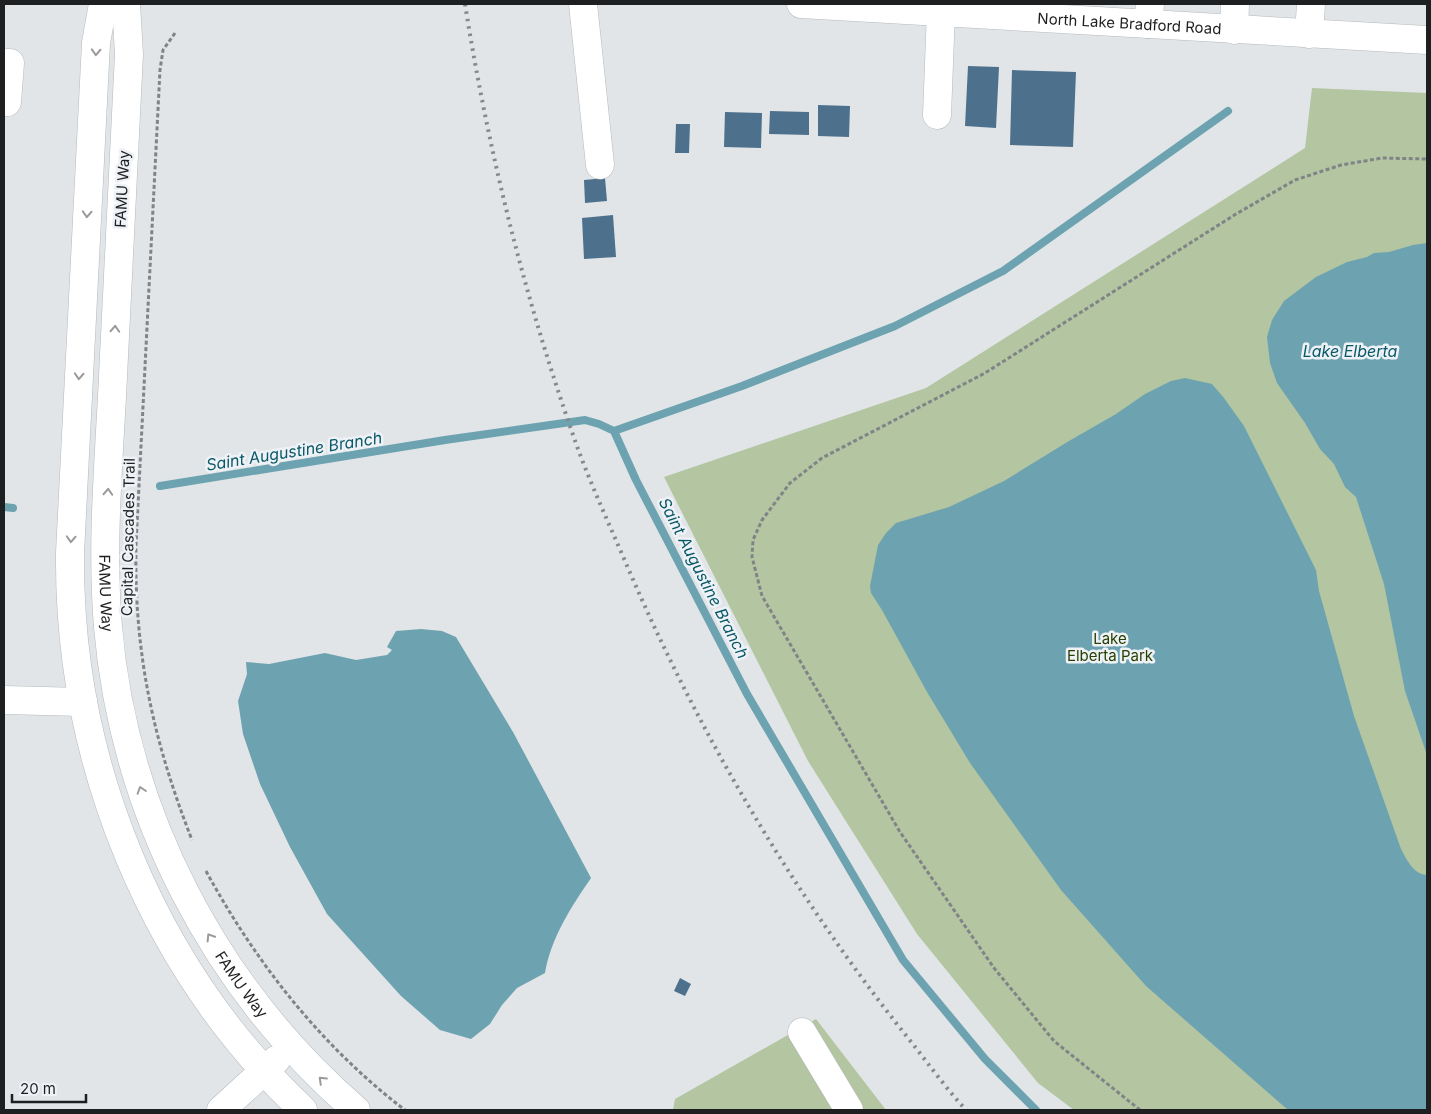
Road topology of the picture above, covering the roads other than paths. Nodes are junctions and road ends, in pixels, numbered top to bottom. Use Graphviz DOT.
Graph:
graph roads {
  1 [pos="103,4"];
  2 [pos="126,4"];
  3 [pos="583,4"];
  4 [pos="801,4"];
  5 [pos="1311,4"];
  6 [pos="941,7"];
  7 [pos="1149,14"];
  8 [pos="1234,17"];
  9 [pos="1309,34"];
  10 [pos="1427,40"];
  11 [pos="4,63"];
  12 [pos="4,102"];
  13 [pos="937,115"];
  14 [pos="600,166"];
  15 [pos="4,700"];
  16 [pos="83,702"];
  17 [pos="802,1032"];
  18 [pos="290,1047"];
  19 [pos="264,1071"];
  20 [pos="221,1110"];
  21 [pos="302,1110"];
  22 [pos="356,1110"];
  23 [pos="849,1110"];
  1 -- 16 [label="street, one-way"];
  18 -- 2 [label="street, FAMU Way, one-way"];
  3 -- 14 [label="street"];
  4 -- 6 [label="street, North Lake Bradford Road"];
  5 -- 9 [label="street"];
  6 -- 7 [label="street, North Lake Bradford Road"];
  6 -- 13 [label="street"];
  7 -- 8 [label="street, North Lake Bradford Road"];
  8 -- 9 [label="street, North Lake Bradford Road"];
  9 -- 10 [label="street, North Lake Bradford Road"];
  11 -- 12 [label="street"];
  15 -- 16 [label="street"];
  16 -- 19 [label="street"];
  17 -- 23 [label="street"];
  18 -- 19 [label="street"];
  22 -- 18 [label="street, FAMU Way, one-way"];
  19 -- 20 [label="street"];
  19 -- 21 [label="street"];
}
